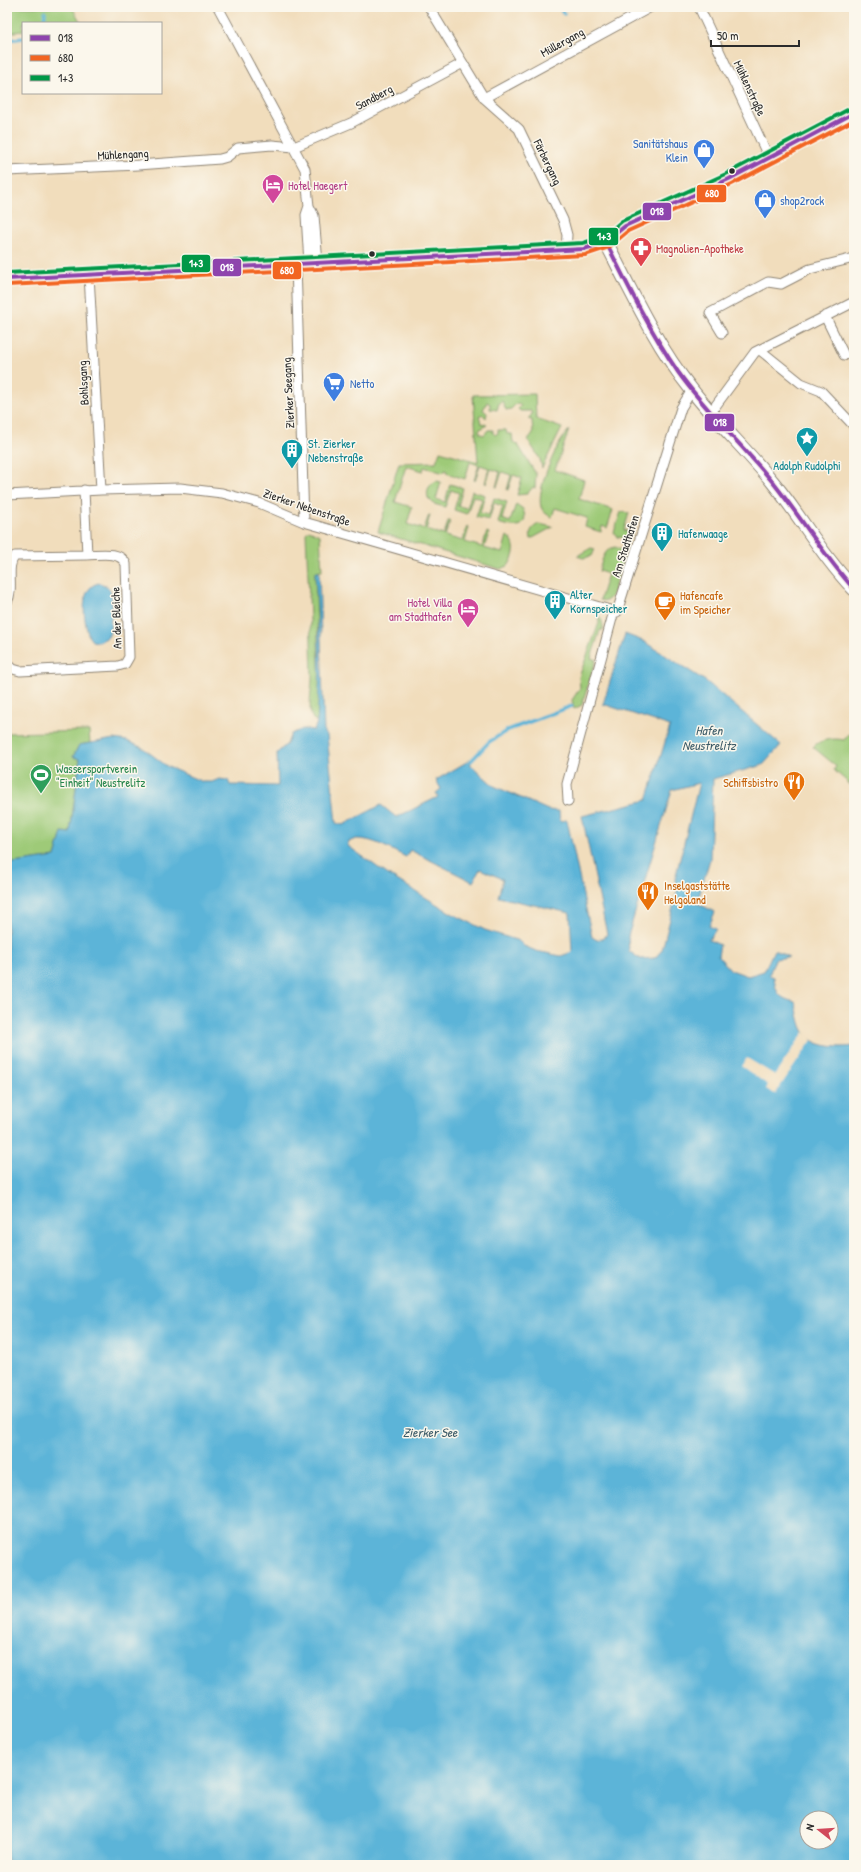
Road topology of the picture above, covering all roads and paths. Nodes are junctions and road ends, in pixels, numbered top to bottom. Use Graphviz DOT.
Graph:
graph roads {
  1 [pos="218,7"];
  2 [pos="429,7"];
  3 [pos="651,7"];
  4 [pos="699,7"];
  5 [pos="463,63"];
  6 [pos="484,98"];
  7 [pos="854,113"];
  8 [pos="294,147"];
  9 [pos="238,148"];
  10 [pos="769,158"];
  11 [pos="7,171"];
  12 [pos="606,242"];
  13 [pos="566,250"];
  14 [pos="854,258"];
  15 [pos="313,263"];
  16 [pos="296,264"];
  17 [pos="89,275"];
  18 [pos="7,279"];
  19 [pos="854,302"];
  20 [pos="825,316"];
  21 [pos="722,333"];
  22 [pos="760,350"];
  23 [pos="844,354"];
  24 [pos="692,390"];
  25 [pos="711,412"];
  26 [pos="854,426"];
  27 [pos="84,490"];
  28 [pos="101,490"];
  29 [pos="7,495"];
  30 [pos="304,522"];
  31 [pos="87,555"];
  32 [pos="854,589"];
  33 [pos="7,602"];
  34 [pos="614,610"];
  35 [pos="7,664"];
  36 [pos="568,801"];
  1 -- 8 [label="street"];
  2 -- 5 [label="street"];
  3 -- 6 [label="street, Müllergang"];
  4 -- 10 [label="street, Mühlenstraße"];
  5 -- 6 [label="street"];
  5 -- 8 [label="street, Sandberg"];
  6 -- 13 [label="street, Färbergang"];
  7 -- 10 [label="street"];
  8 -- 9 [label="street, Sandberg"];
  8 -- 15 [label="street"];
  9 -- 11 [label="street, Mühlengang"];
  10 -- 12 [label="street"];
  12 -- 13 [label="main road"];
  12 -- 24 [label="main road"];
  13 -- 15 [label="main road"];
  14 -- 21 [label="street"];
  15 -- 16 [label="main road"];
  16 -- 17 [label="main road"];
  16 -- 30 [label="street, Zierker Seegang"];
  17 -- 18 [label="main road"];
  17 -- 28 [label="street, Bohlsgang"];
  19 -- 20 [label="street"];
  20 -- 22 [label="street"];
  20 -- 23 [label="street"];
  22 -- 25 [label="street"];
  22 -- 26 [label="street"];
  24 -- 25 [label="main road"];
  24 -- 34 [label="street, Am Stadthafen"];
  25 -- 32 [label="main road"];
  27 -- 28 [label="street, Zierker Nebenstraße"];
  27 -- 29 [label="street, Zierker Nebenstraße"];
  27 -- 31 [label="street"];
  28 -- 30 [label="street, Zierker Nebenstraße"];
  30 -- 34 [label="street, Zierker Nebenstraße"];
  31 -- 33 [label="street, An der Bleiche"];
  31 -- 35 [label="street, An der Bleiche"];
  34 -- 36 [label="street, Am Stadthafen"];
}
